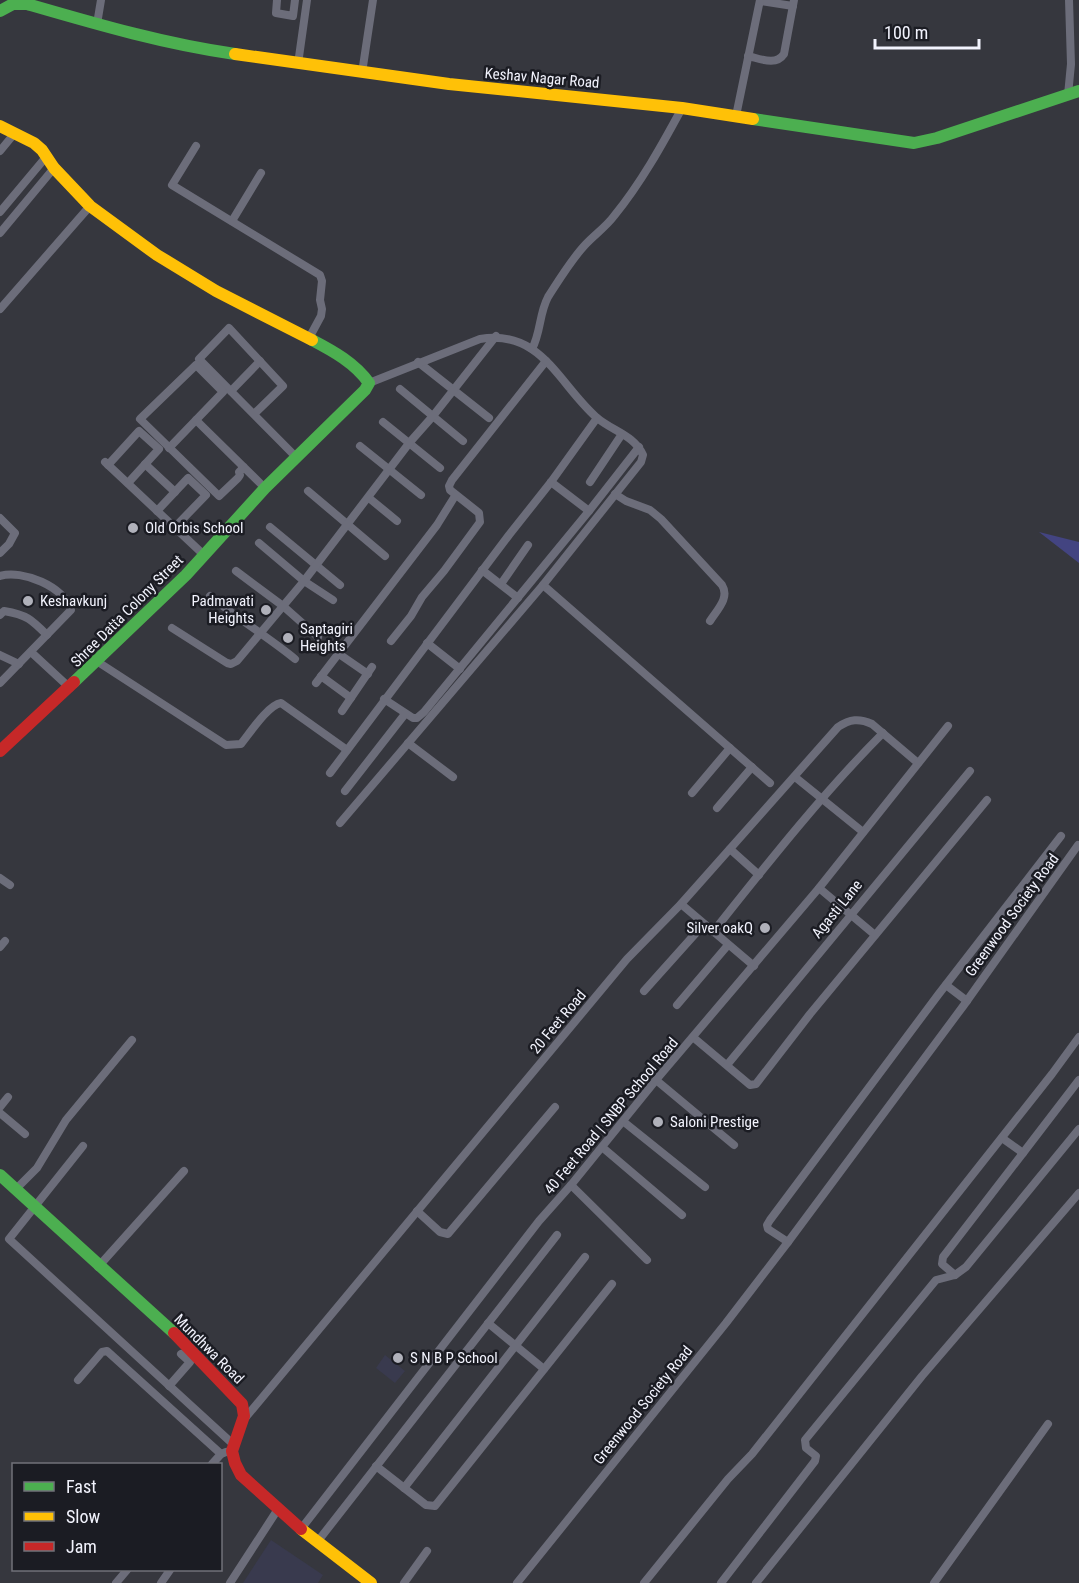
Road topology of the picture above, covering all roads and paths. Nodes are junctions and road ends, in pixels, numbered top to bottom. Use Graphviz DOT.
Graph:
graph roads {
  1 [pos="101,0"];
  2 [pos="277,0"];
  3 [pos="295,0"];
  4 [pos="307,0"];
  5 [pos="373,0"];
  6 [pos="760,0"];
  7 [pos="1069,0"];
  8 [pos="10,2"];
  9 [pos="793,3"];
  10 [pos="46,4"];
  11 [pos="0,11"];
  12 [pos="97,24"];
  13 [pos="748,56"];
  14 [pos="298,64"];
  15 [pos="362,73"];
  16 [pos="1073,93"];
  17 [pos="682,108"];
  18 [pos="736,116"];
  19 [pos="0,126"];
  20 [pos="14,134"];
  21 [pos="196,146"];
  22 [pos="0,151"];
  23 [pos="46,157"];
  24 [pos="54,168"];
  25 [pos="261,173"];
  26 [pos="90,206"];
  27 [pos="0,212"];
  28 [pos="232,221"];
  29 [pos="0,233"];
  30 [pos="0,309"];
  31 [pos="496,336"];
  32 [pos="308,340"];
  33 [pos="532,349"];
  34 [pos="260,361"];
  35 [pos="546,361"];
  36 [pos="418,362"];
  37 [pos="369,383"];
  38 [pos="400,389"];
  39 [pos="231,391"];
  40 [pos="454,391"];
  41 [pos="254,414"];
  42 [pos="434,416"];
  43 [pos="489,418"];
  44 [pos="597,418"];
  45 [pos="196,420"];
  46 [pos="383,422"];
  47 [pos="622,434"];
  48 [pos="463,441"];
  49 [pos="410,442"];
  50 [pos="360,446"];
  51 [pos="639,447"];
  52 [pos="170,448"];
  53 [pos="296,457"];
  54 [pos="145,464"];
  55 [pos="243,467"];
  56 [pos="440,468"];
  57 [pos="390,470"];
  58 [pos="551,482"];
  59 [pos="590,482"];
  60 [pos="128,483"];
  61 [pos="265,488"];
  62 [pos="308,491"];
  63 [pos="174,492"];
  64 [pos="615,494"];
  65 [pos="421,495"];
  66 [pos="455,496"];
  67 [pos="369,498"];
  68 [pos="157,511"];
  69 [pos="589,511"];
  70 [pos="0,518"];
  71 [pos="397,521"];
  72 [pos="348,524"];
  73 [pos="175,527"];
  74 [pos="270,527"];
  75 [pos="259,543"];
  76 [pos="528,544"];
  77 [pos="0,553"];
  78 [pos="204,555"];
  79 [pos="385,556"];
  80 [pos="315,566"];
  81 [pos="482,570"];
  82 [pos="236,571"];
  83 [pos="0,576"];
  84 [pos="304,581"];
  85 [pos="501,584"];
  86 [pos="340,585"];
  87 [pos="543,585"];
  88 [pos="210,596"];
  89 [pos="518,598"];
  90 [pos="333,600"];
  91 [pos="283,606"];
  92 [pos="0,615"];
  93 [pos="710,621"];
  94 [pos="172,628"];
  95 [pos="262,632"];
  96 [pos="47,635"];
  97 [pos="318,637"];
  98 [pos="391,641"];
  99 [pos="427,643"];
  100 [pos="31,652"];
  101 [pos="339,654"];
  102 [pos="0,655"];
  103 [pos="296,659"];
  104 [pos="98,662"];
  105 [pos="19,664"];
  106 [pos="460,669"];
  107 [pos="0,683"];
  108 [pos="70,688"];
  109 [pos="351,698"];
  110 [pos="384,699"];
  111 [pos="342,711"];
  112 [pos="405,714"];
  113 [pos="948,726"];
  114 [pos="883,733"];
  115 [pos="408,744"];
  116 [pos="730,748"];
  117 [pos="347,750"];
  118 [pos="0,751"];
  119 [pos="918,763"];
  120 [pos="752,768"];
  121 [pos="970,771"];
  122 [pos="330,773"];
  123 [pos="453,777"];
  124 [pos="795,777"];
  125 [pos="770,783"];
  126 [pos="345,790"];
  127 [pos="692,793"];
  128 [pos="823,800"];
  129 [pos="987,800"];
  130 [pos="717,808"];
  131 [pos="340,823"];
  132 [pos="863,832"];
  133 [pos="1062,836"];
  134 [pos="1078,845"];
  135 [pos="730,849"];
  136 [pos="759,875"];
  137 [pos="0,878"];
  138 [pos="10,885"];
  139 [pos="819,888"];
  140 [pos="681,904"];
  141 [pos="850,915"];
  142 [pos="704,924"];
  143 [pos="713,932"];
  144 [pos="875,935"];
  145 [pos="728,945"];
  146 [pos="754,966"];
  147 [pos="946,985"];
  148 [pos="644,991"];
  149 [pos="967,1001"];
  150 [pos="677,1005"];
  151 [pos="1079,1037"];
  152 [pos="694,1038"];
  153 [pos="132,1040"];
  154 [pos="727,1065"];
  155 [pos="656,1080"];
  156 [pos="1079,1080"];
  157 [pos="8,1097"];
  158 [pos="0,1107"];
  159 [pos="555,1107"];
  160 [pos="0,1113"];
  161 [pos="624,1122"];
  162 [pos="1079,1129"];
  163 [pos="25,1134"];
  164 [pos="1002,1138"];
  165 [pos="734,1145"];
  166 [pos="83,1146"];
  167 [pos="602,1147"];
  168 [pos="1023,1153"];
  169 [pos="184,1171"];
  170 [pos="0,1174"];
  171 [pos="571,1185"];
  172 [pos="705,1187"];
  173 [pos="15,1190"];
  174 [pos="1079,1193"];
  175 [pos="34,1208"];
  176 [pos="417,1211"];
  177 [pos="682,1215"];
  178 [pos="557,1235"];
  179 [pos="788,1242"];
  180 [pos="585,1257"];
  181 [pos="647,1260"];
  182 [pos="98,1267"];
  183 [pos="955,1275"];
  184 [pos="612,1284"];
  185 [pos="488,1323"];
  186 [pos="516,1346"];
  187 [pos="181,1354"];
  188 [pos="544,1369"];
  189 [pos="78,1380"];
  190 [pos="169,1386"];
  191 [pos="246,1417"];
  192 [pos="1048,1424"];
  193 [pos="229,1450"];
  194 [pos="213,1463"];
  195 [pos="376,1466"];
  196 [pos="404,1488"];
  197 [pos="278,1509"];
  198 [pos="301,1529"];
  199 [pos="318,1541"];
  200 [pos="428,1551"];
  201 [pos="125,1571"];
  202 [pos="116,1583"];
  203 [pos="230,1583"];
  204 [pos="371,1583"];
  205 [pos="404,1583"];
  206 [pos="517,1583"];
  207 [pos="644,1583"];
  208 [pos="721,1583"];
  209 [pos="756,1583"];
  210 [pos="934,1583"];
  1 -- 12 [label="street"];
  2 -- 3 [label="street"];
  4 -- 14 [label="street"];
  5 -- 15 [label="street"];
  6 -- 9 [label="street"];
  6 -- 13 [label="street"];
  7 -- 16 [label="street"];
  8 -- 10 [label="street, Keshav Nagar Road"];
  8 -- 11 [label="street, Keshav Nagar Road"];
  9 -- 13 [label="street"];
  10 -- 12 [label="street, Keshav Nagar Road"];
  12 -- 14 [label="street, Keshav Nagar Road"];
  13 -- 18 [label="street"];
  14 -- 15 [label="street, Keshav Nagar Road"];
  15 -- 17 [label="street, Keshav Nagar Road"];
  16 -- 18 [label="street, Keshav Nagar Road"];
  17 -- 18 [label="street, Keshav Nagar Road"];
  17 -- 33 [label="street"];
  19 -- 20 [label="street"];
  20 -- 22 [label="street"];
  20 -- 23 [label="street"];
  21 -- 28 [label="street"];
  23 -- 24 [label="street"];
  23 -- 27 [label="street"];
  24 -- 26 [label="street"];
  24 -- 29 [label="street"];
  25 -- 28 [label="street"];
  26 -- 30 [label="street"];
  26 -- 32 [label="street"];
  28 -- 32 [label="street"];
  31 -- 33 [label="street"];
  31 -- 36 [label="street"];
  31 -- 40 [label="street"];
  32 -- 37 [label="street"];
  33 -- 35 [label="street"];
  34 -- 39 [label="street"];
  34 -- 39 [label="street"];
  34 -- 41 [label="street"];
  35 -- 44 [label="street"];
  35 -- 66 [label="street"];
  36 -- 37 [label="street"];
  36 -- 40 [label="street"];
  37 -- 53 [label="street, Shree Datta Colony Street"];
  38 -- 42 [label="street"];
  39 -- 41 [label="street"];
  40 -- 42 [label="street"];
  40 -- 43 [label="street"];
  41 -- 53 [label="street"];
  42 -- 48 [label="street"];
  42 -- 49 [label="street"];
  44 -- 47 [label="street"];
  44 -- 58 [label="street"];
  45 -- 52 [label="street"];
  45 -- 52 [label="street"];
  45 -- 55 [label="street"];
  46 -- 49 [label="street"];
  47 -- 51 [label="street"];
  47 -- 59 [label="street"];
  49 -- 56 [label="street"];
  49 -- 57 [label="street"];
  50 -- 57 [label="street"];
  51 -- 64 [label="street"];
  51 -- 69 [label="street"];
  52 -- 55 [label="street"];
  53 -- 61 [label="street, Shree Datta Colony Street"];
  54 -- 60 [label="street"];
  54 -- 60 [label="street"];
  54 -- 63 [label="street"];
  55 -- 61 [label="street"];
  57 -- 65 [label="street"];
  57 -- 67 [label="street"];
  58 -- 69 [label="street"];
  58 -- 81 [label="street"];
  60 -- 68 [label="street"];
  61 -- 78 [label="street, Shree Datta Colony Street"];
  62 -- 72 [label="street"];
  63 -- 68 [label="street"];
  63 -- 73 [label="street"];
  64 -- 87 [label="street"];
  64 -- 93 [label="street"];
  66 -- 98 [label="street"];
  66 -- 101 [label="street"];
  67 -- 71 [label="street"];
  67 -- 72 [label="street"];
  68 -- 73 [label="street"];
  69 -- 89 [label="street"];
  70 -- 77 [label="street"];
  72 -- 79 [label="street"];
  72 -- 80 [label="street"];
  73 -- 78 [label="street"];
  74 -- 80 [label="street"];
  75 -- 84 [label="street"];
  76 -- 85 [label="street"];
  78 -- 104 [label="street, Shree Datta Colony Street"];
  80 -- 84 [label="street"];
  80 -- 86 [label="street"];
  81 -- 85 [label="street"];
  81 -- 99 [label="street"];
  82 -- 91 [label="street"];
  83 -- 96 [label="street"];
  84 -- 90 [label="street"];
  84 -- 91 [label="street"];
  85 -- 89 [label="street"];
  87 -- 115 [label="street"];
  87 -- 116 [label="street"];
  88 -- 95 [label="street"];
  89 -- 106 [label="street"];
  91 -- 95 [label="street"];
  91 -- 97 [label="street"];
  92 -- 96 [label="street"];
  94 -- 95 [label="street"];
  95 -- 103 [label="street"];
  96 -- 100 [label="street"];
  99 -- 106 [label="street"];
  99 -- 110 [label="street"];
  100 -- 105 [label="street"];
  100 -- 108 [label="street"];
  101 -- 109 [label="street"];
  101 -- 109 [label="street"];
  102 -- 105 [label="street"];
  104 -- 108 [label="street, Shree Datta Colony Street"];
  104 -- 117 [label="street"];
  105 -- 107 [label="street"];
  106 -- 112 [label="street"];
  108 -- 118 [label="street, Shree Datta Colony Street"];
  109 -- 111 [label="street"];
  110 -- 112 [label="street"];
  110 -- 117 [label="street"];
  112 -- 126 [label="street"];
  113 -- 119 [label="street, 40 Feet Road | SNBP School Road"];
  114 -- 119 [label="street, 20 Feet Road"];
  114 -- 124 [label="street, 20 Feet Road"];
  114 -- 128 [label="street"];
  115 -- 123 [label="street"];
  115 -- 131 [label="street"];
  116 -- 120 [label="street"];
  116 -- 127 [label="street"];
  117 -- 122 [label="street"];
  119 -- 132 [label="street, 40 Feet Road | SNBP School Road"];
  120 -- 125 [label="street"];
  120 -- 130 [label="street"];
  121 -- 141 [label="street, Agasti Lane"];
  124 -- 128 [label="street"];
  124 -- 135 [label="street, 20 Feet Road"];
  128 -- 132 [label="street"];
  128 -- 136 [label="street"];
  129 -- 144 [label="street"];
  132 -- 139 [label="street, 40 Feet Road | SNBP School Road"];
  133 -- 147 [label="street, Greenwood Society Road"];
  134 -- 149 [label="street, Greenwood Society Road"];
  135 -- 136 [label="street"];
  135 -- 140 [label="street, 20 Feet Road"];
  136 -- 143 [label="street"];
  137 -- 138 [label="street"];
  139 -- 141 [label="street"];
  139 -- 146 [label="street, 40 Feet Road | SNBP School Road"];
  140 -- 142 [label="street"];
  140 -- 176 [label="street, 20 Feet Road"];
  141 -- 144 [label="street"];
  141 -- 154 [label="street, Agasti Lane"];
  142 -- 143 [label="street"];
  142 -- 148 [label="street"];
  143 -- 145 [label="street"];
  144 -- 154 [label="street"];
  145 -- 146 [label="street"];
  145 -- 150 [label="street"];
  146 -- 152 [label="street, 40 Feet Road | SNBP School Road"];
  147 -- 149 [label="street, Greenwood Society Road"];
  147 -- 179 [label="street, Greenwood Society Road"];
  149 -- 179 [label="street, Greenwood Society Road"];
  151 -- 164 [label="street"];
  152 -- 154 [label="street"];
  152 -- 155 [label="street, 40 Feet Road | SNBP School Road"];
  153 -- 173 [label="street"];
  155 -- 161 [label="street, 40 Feet Road | SNBP School Road"];
  155 -- 165 [label="street"];
  156 -- 168 [label="street"];
  157 -- 158 [label="street"];
  159 -- 176 [label="street"];
  160 -- 163 [label="street"];
  161 -- 167 [label="street, 40 Feet Road | SNBP School Road"];
  161 -- 172 [label="street"];
  162 -- 183 [label="street"];
  164 -- 168 [label="street"];
  164 -- 207 [label="street"];
  166 -- 175 [label="street"];
  167 -- 171 [label="street, 40 Feet Road | SNBP School Road"];
  167 -- 177 [label="street"];
  168 -- 183 [label="street"];
  169 -- 182 [label="street"];
  170 -- 173 [label="street, Mundhwa Road"];
  171 -- 181 [label="street"];
  171 -- 198 [label="street, 40 Feet Road | SNBP School Road"];
  173 -- 175 [label="street, Mundhwa Road"];
  174 -- 209 [label="street"];
  175 -- 182 [label="street, Mundhwa Road"];
  175 -- 190 [label="street"];
  176 -- 191 [label="street, 20 Feet Road"];
  178 -- 185 [label="street"];
  179 -- 206 [label="street, Greenwood Society Road"];
  180 -- 186 [label="street"];
  182 -- 191 [label="street, Mundhwa Road"];
  183 -- 208 [label="street"];
  184 -- 188 [label="street"];
  185 -- 186 [label="street"];
  185 -- 195 [label="street"];
  186 -- 188 [label="street"];
  186 -- 196 [label="street"];
  187 -- 190 [label="street"];
  188 -- 196 [label="street"];
  189 -- 193 [label="street"];
  190 -- 193 [label="street"];
  191 -- 193 [label="street"];
  192 -- 210 [label="street"];
  193 -- 194 [label="street"];
  193 -- 197 [label="street"];
  195 -- 196 [label="street"];
  195 -- 199 [label="street"];
  197 -- 198 [label="street"];
  197 -- 203 [label="street"];
  198 -- 199 [label="street"];
  199 -- 204 [label="street"];
  200 -- 205 [label="street"];
  201 -- 202 [label="street"];
}
